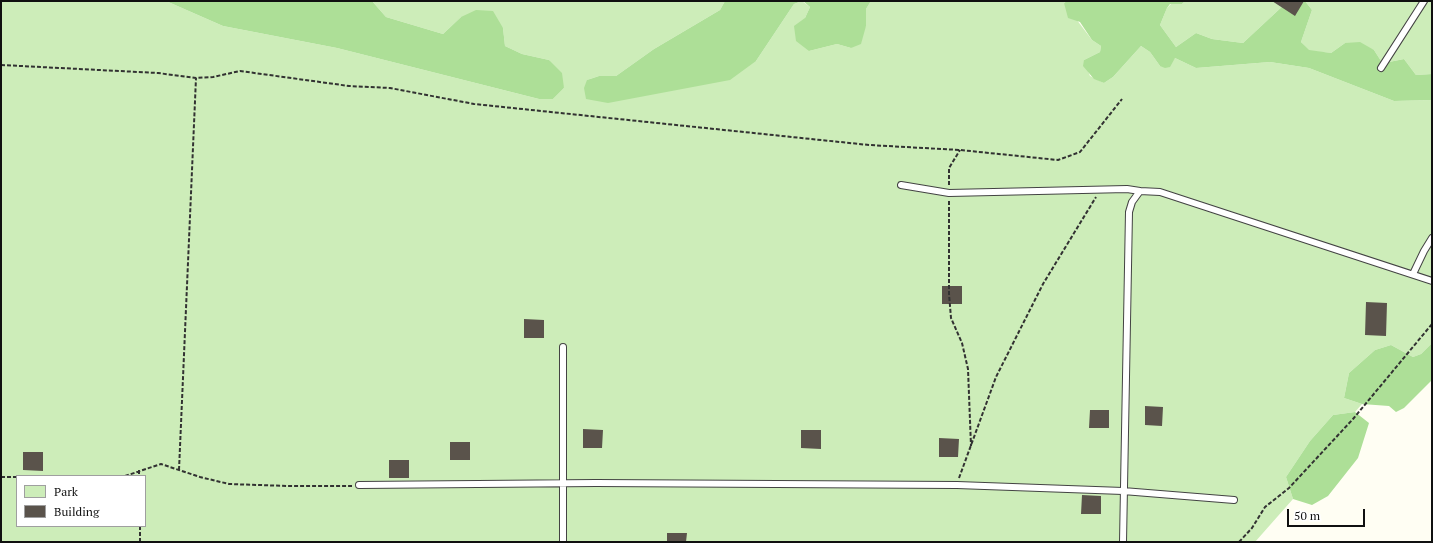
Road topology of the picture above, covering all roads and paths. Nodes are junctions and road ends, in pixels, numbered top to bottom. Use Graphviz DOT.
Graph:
graph roads {
  1 [pos="1424,1"];
  2 [pos="1,65"];
  3 [pos="1381,68"];
  4 [pos="196,78"];
  5 [pos="1122,99"];
  6 [pos="960,150"];
  7 [pos="901,185"];
  8 [pos="1100,191"];
  9 [pos="1140,191"];
  10 [pos="949,193"];
  11 [pos="1432,238"];
  12 [pos="1413,274"];
  13 [pos="1432,281"];
  14 [pos="1432,324"];
  15 [pos="563,347"];
  16 [pos="971,447"];
  17 [pos="139,470"];
  18 [pos="179,470"];
  19 [pos="127,475"];
  20 [pos="139,475"];
  21 [pos="1,477"];
  22 [pos="16,477"];
  23 [pos="563,483"];
  24 [pos="359,485"];
  25 [pos="957,485"];
  26 [pos="1123,491"];
  27 [pos="1234,500"];
  28 [pos="140,527"];
  29 [pos="140,542"];
  30 [pos="563,542"];
  31 [pos="1123,542"];
  32 [pos="1239,542"];
  1 -- 3 [label="lane"];
  2 -- 4 [label="path"];
  4 -- 6 [label="path"];
  4 -- 18 [label="path"];
  5 -- 6 [label="path"];
  6 -- 10 [label="path"];
  7 -- 10 [label="lane"];
  8 -- 9 [label="lane"];
  8 -- 10 [label="lane"];
  8 -- 16 [label="path"];
  9 -- 12 [label="lane"];
  9 -- 26 [label="lane"];
  10 -- 16 [label="path"];
  11 -- 12 [label="lane"];
  12 -- 13 [label="lane"];
  14 -- 32 [label="path"];
  15 -- 23 [label="lane"];
  16 -- 25 [label="path"];
  17 -- 18 [label="path"];
  17 -- 19 [label="path"];
  17 -- 20 [label="path"];
  18 -- 24 [label="path"];
  21 -- 22 [label="path"];
  23 -- 24 [label="lane"];
  23 -- 25 [label="lane"];
  23 -- 30 [label="lane"];
  25 -- 26 [label="lane"];
  26 -- 27 [label="lane"];
  26 -- 31 [label="lane"];
  28 -- 29 [label="path"];
}
